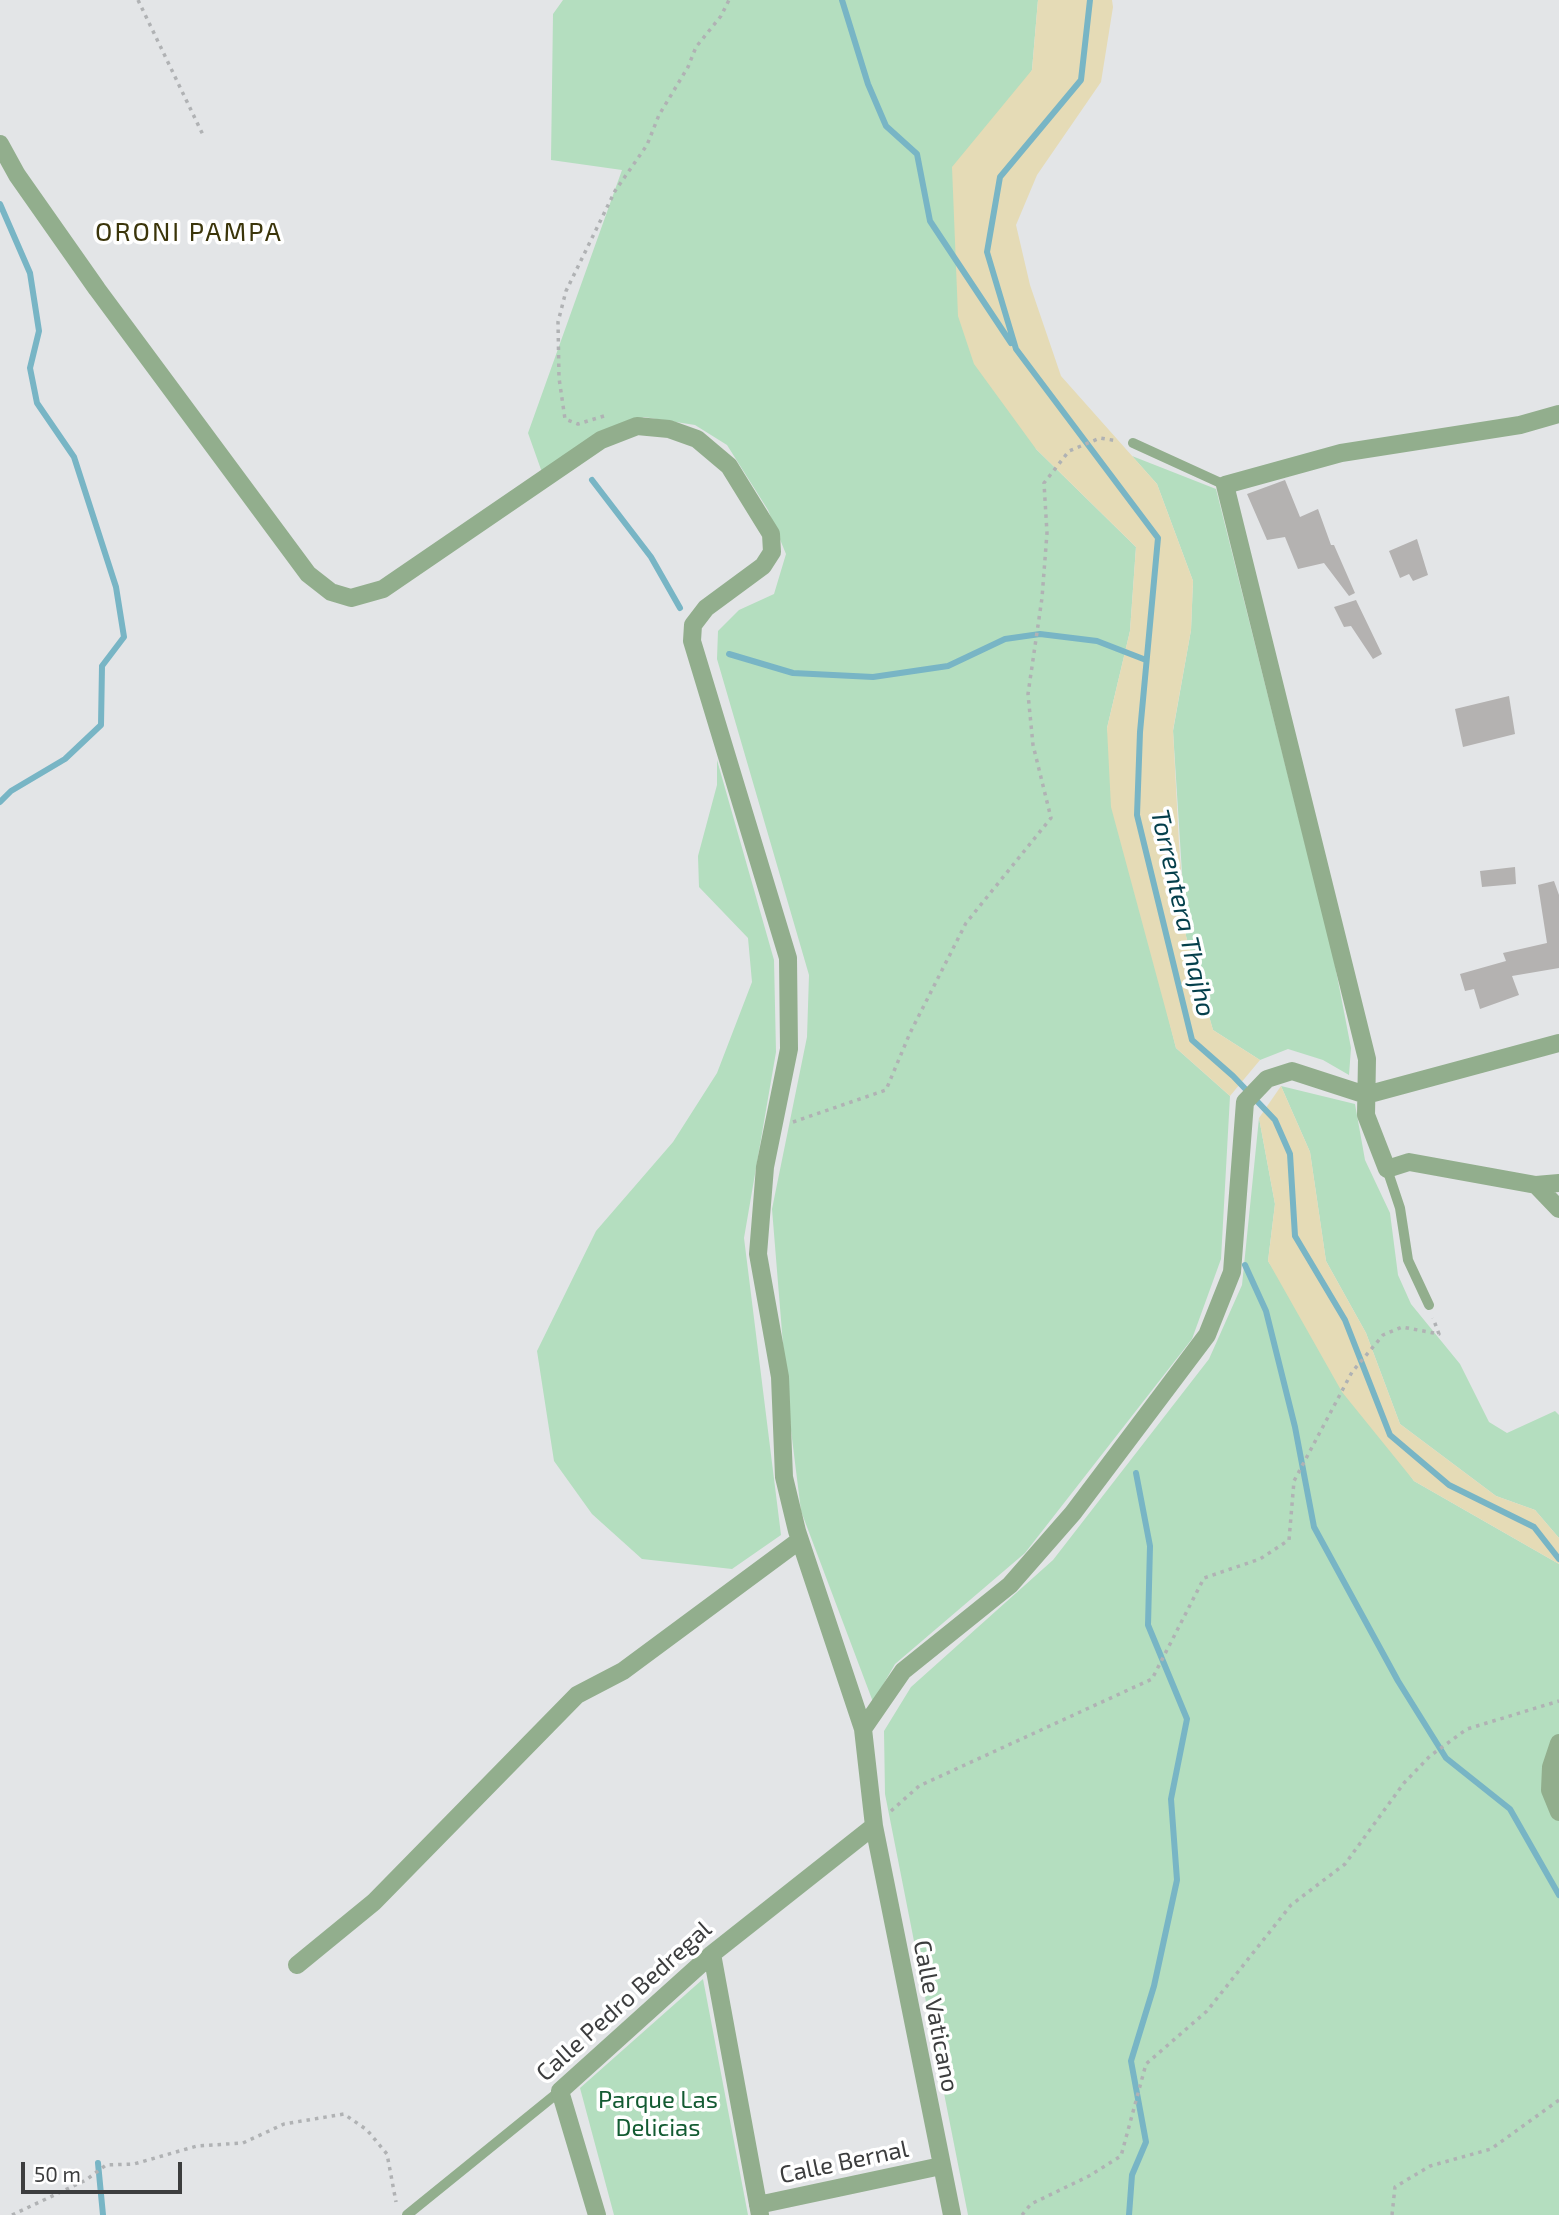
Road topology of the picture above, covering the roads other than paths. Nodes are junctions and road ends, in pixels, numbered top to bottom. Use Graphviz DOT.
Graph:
graph roads {
  1 [pos="0,144"];
  2 [pos="1559,414"];
  3 [pos="1133,443"];
  4 [pos="1225,485"];
  5 [pos="1559,1043"];
  6 [pos="1366,1094"];
  7 [pos="1387,1169"];
  8 [pos="1559,1183"];
  9 [pos="1536,1185"];
  10 [pos="1559,1209"];
  11 [pos="1429,1305"];
  12 [pos="800,1540"];
  13 [pos="863,1729"];
  14 [pos="1559,1743"];
  15 [pos="1559,1812"];
  16 [pos="874,1826"];
  17 [pos="712,1954"];
  18 [pos="297,1965"];
  19 [pos="560,2091"];
  20 [pos="941,2166"];
  21 [pos="759,2210"];
  22 [pos="407,2215"];
  23 [pos="597,2215"];
  24 [pos="952,2215"];
  1 -- 12 [label="street, Calle Vaticano"];
  2 -- 4 [label="street"];
  3 -- 4 [label="lane"];
  4 -- 6 [label="street"];
  5 -- 6 [label="street"];
  6 -- 7 [label="street"];
  6 -- 13 [label="street"];
  7 -- 9 [label="street"];
  7 -- 11 [label="lane"];
  8 -- 9 [label="street"];
  9 -- 10 [label="street"];
  12 -- 13 [label="street, Calle Vaticano"];
  12 -- 18 [label="street"];
  13 -- 16 [label="street, Calle Vaticano"];
  14 -- 15 [label="street"];
  16 -- 17 [label="street, Calle Pedro Bedregal"];
  16 -- 20 [label="street, Calle Vaticano"];
  17 -- 19 [label="street, Calle Pedro Bedregal"];
  17 -- 21 [label="street"];
  19 -- 22 [label="lane, Calle Pedro Bedregal"];
  19 -- 23 [label="street"];
  20 -- 21 [label="street, Calle Bernal"];
  20 -- 24 [label="street, Calle Vaticano"];
}
